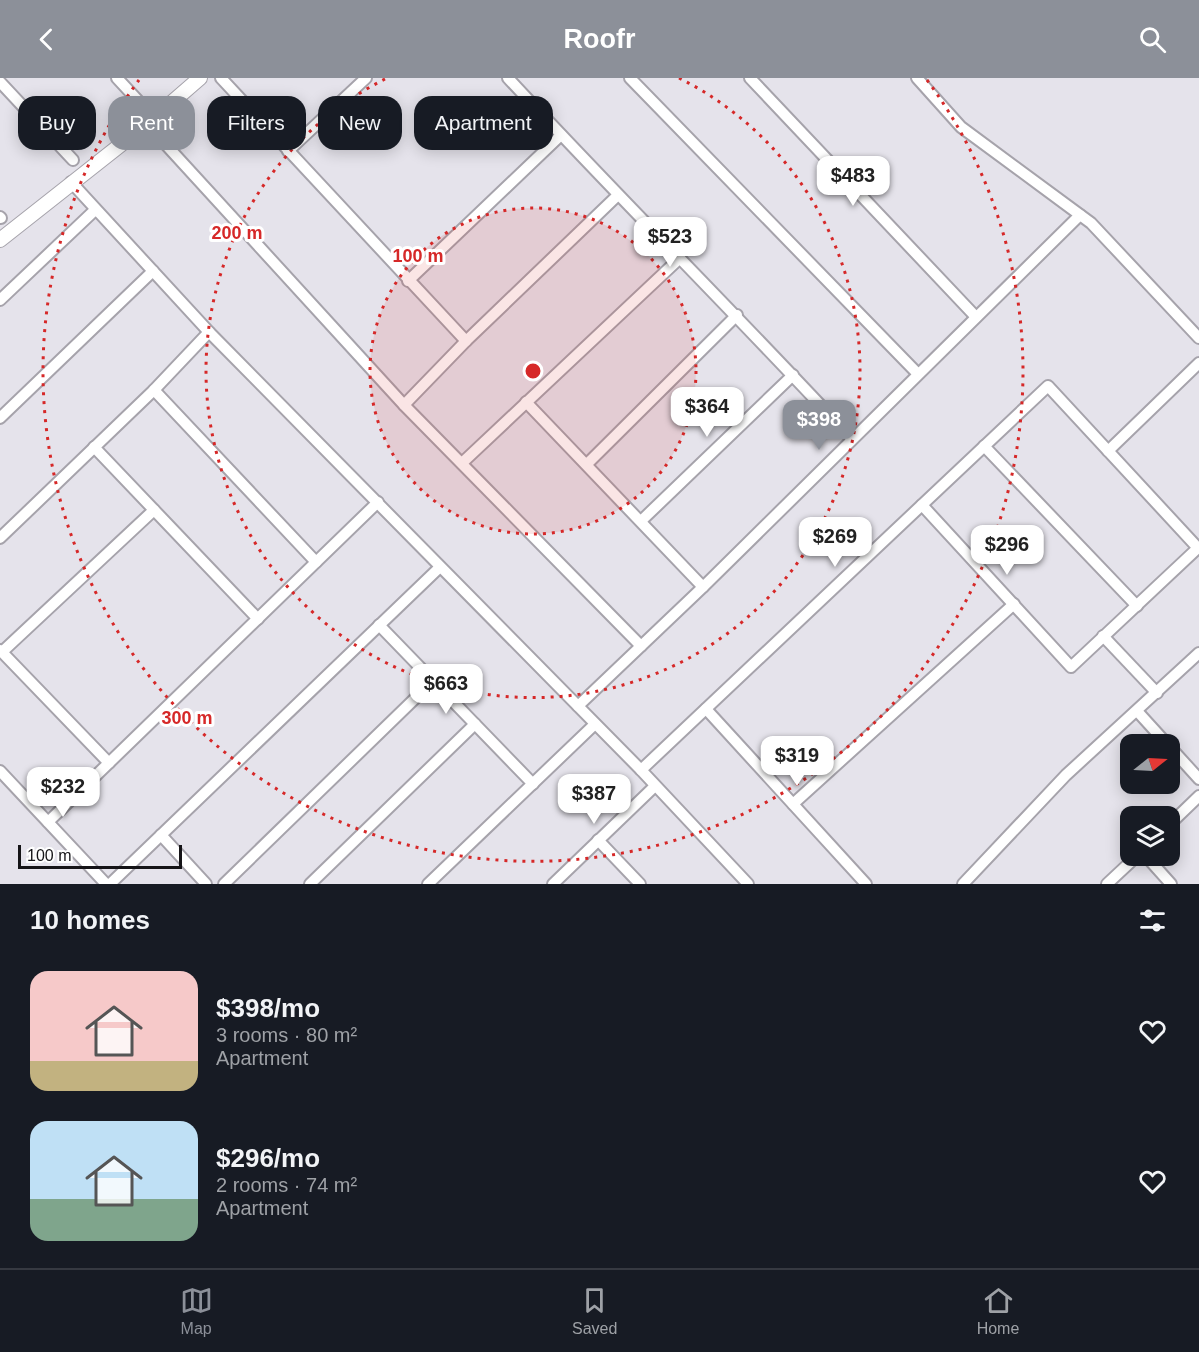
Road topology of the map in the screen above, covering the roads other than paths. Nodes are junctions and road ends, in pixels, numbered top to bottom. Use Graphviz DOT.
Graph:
graph roads {
  1 [pos="117,78"];
  2 [pos="200,78"];
  3 [pos="221,78"];
  4 [pos="366,78"];
  5 [pos="508,78"];
  6 [pos="630,78"];
  7 [pos="750,78"];
  8 [pos="917,78"];
  9 [pos="0,82"];
  10 [pos="134,96"];
  11 [pos="179,96"];
  12 [pos="561,135"];
  13 [pos="112,150"];
  14 [pos="171,150"];
  15 [pos="288,151"];
  16 [pos="73,160"];
  17 [pos="70,182"];
  18 [pos="618,195"];
  19 [pos="95,210"];
  20 [pos="1080,215"];
  21 [pos="0,240"];
  22 [pos="680,258"];
  23 [pos="153,271"];
  24 [pos="408,280"];
  25 [pos="0,300"];
  26 [pos="737,315"];
  27 [pos="976,317"];
  28 [pos="209,332"];
  29 [pos="1199,338"];
  30 [pos="466,341"];
  31 [pos="1199,363"];
  32 [pos="918,374"];
  33 [pos="793,375"];
  34 [pos="154,390"];
  35 [pos="526,402"];
  36 [pos="404,405"];
  37 [pos="0,418"];
  38 [pos="852,439"];
  39 [pos="984,446"];
  40 [pos="94,447"];
  41 [pos="1108,451"];
  42 [pos="462,463"];
  43 [pos="586,464"];
  44 [pos="378,502"];
  45 [pos="922,505"];
  46 [pos="154,510"];
  47 [pos="640,521"];
  48 [pos="0,538"];
  49 [pos="1199,548"];
  50 [pos="316,562"];
  51 [pos="440,567"];
  52 [pos="703,587"];
  53 [pos="1014,604"];
  54 [pos="1137,606"];
  55 [pos="258,619"];
  56 [pos="379,626"];
  57 [pos="1103,636"];
  58 [pos="641,646"];
  59 [pos="1,651"];
  60 [pos="1199,652"];
  61 [pos="433,681"];
  62 [pos="1157,693"];
  63 [pos="578,706"];
  64 [pos="706,709"];
  65 [pos="1137,711"];
  66 [pos="475,724"];
  67 [pos="595,724"];
  68 [pos="1158,734"];
  69 [pos="1180,758"];
  70 [pos="109,763"];
  71 [pos="640,770"];
  72 [pos="0,771"];
  73 [pos="1199,779"];
  74 [pos="533,784"];
  75 [pos="655,786"];
  76 [pos="1199,796"];
  77 [pos="793,804"];
  78 [pos="1180,814"];
  79 [pos="48,822"];
  80 [pos="161,835"];
  81 [pos="598,840"];
  82 [pos="1126,866"];
  83 [pos="1155,866"];
  84 [pos="108,884"];
  85 [pos="206,884"];
  86 [pos="224,884"];
  87 [pos="310,884"];
  88 [pos="428,884"];
  89 [pos="553,884"];
  90 [pos="640,884"];
  91 [pos="748,884"];
  92 [pos="866,884"];
  93 [pos="963,884"];
  94 [pos="1107,884"];
  95 [pos="1171,884"];
  1 -- 10 [label="street"];
  2 -- 11 [label="street"];
  3 -- 15 [label="street"];
  4 -- 15 [label="street"];
  5 -- 12 [label="street"];
  6 -- 32 [label="street"];
  7 -- 27 [label="street"];
  8 -- 20 [label="street"];
  9 -- 16 [label="street"];
  12 -- 18 [label="street"];
  12 -- 24 [label="street"];
  13 -- 17 [label="street"];
  14 -- 36 [label="street"];
  15 -- 24 [label="street"];
  17 -- 19 [label="street"];
  17 -- 21 [label="street"];
  18 -- 22 [label="street"];
  18 -- 30 [label="street"];
  19 -- 23 [label="street"];
  19 -- 25 [label="street"];
  20 -- 27 [label="street"];
  20 -- 29 [label="street"];
  22 -- 26 [label="street"];
  22 -- 35 [label="street"];
  23 -- 28 [label="street"];
  23 -- 37 [label="street"];
  24 -- 30 [label="street"];
  26 -- 33 [label="street"];
  26 -- 43 [label="street"];
  27 -- 32 [label="street"];
  28 -- 34 [label="street"];
  28 -- 44 [label="street"];
  30 -- 36 [label="street"];
  31 -- 41 [label="street"];
  32 -- 38 [label="street"];
  33 -- 38 [label="street"];
  33 -- 47 [label="street"];
  34 -- 40 [label="street"];
  34 -- 50 [label="street"];
  35 -- 42 [label="street"];
  35 -- 43 [label="street"];
  36 -- 42 [label="street"];
  38 -- 52 [label="street"];
  39 -- 41 [label="street"];
  39 -- 45 [label="street"];
  39 -- 54 [label="street"];
  40 -- 46 [label="street"];
  40 -- 48 [label="street"];
  41 -- 49 [label="street"];
  42 -- 58 [label="street"];
  43 -- 47 [label="street"];
  44 -- 50 [label="street"];
  44 -- 51 [label="street"];
  45 -- 53 [label="street"];
  45 -- 64 [label="street"];
  46 -- 55 [label="street"];
  46 -- 59 [label="street"];
  47 -- 52 [label="street"];
  49 -- 54 [label="street"];
  50 -- 55 [label="street"];
  51 -- 56 [label="street"];
  51 -- 63 [label="street"];
  52 -- 58 [label="street"];
  53 -- 57 [label="street"];
  53 -- 77 [label="street"];
  54 -- 57 [label="street"];
  55 -- 70 [label="street"];
  56 -- 61 [label="street"];
  56 -- 80 [label="street"];
  57 -- 62 [label="street"];
  58 -- 63 [label="street"];
  59 -- 70 [label="street"];
  60 -- 62 [label="street"];
  61 -- 66 [label="street"];
  61 -- 86 [label="street"];
  62 -- 65 [label="street"];
  63 -- 67 [label="street"];
  64 -- 71 [label="street"];
  64 -- 77 [label="street"];
  65 -- 68 [label="street"];
  65 -- 93 [label="street"];
  66 -- 74 [label="street"];
  66 -- 87 [label="street"];
  67 -- 71 [label="street"];
  67 -- 74 [label="street"];
  69 -- 73 [label="street"];
  70 -- 79 [label="street"];
  71 -- 75 [label="street"];
  72 -- 79 [label="street"];
  74 -- 88 [label="street"];
  75 -- 81 [label="street"];
  75 -- 91 [label="street"];
  76 -- 78 [label="street"];
  77 -- 92 [label="street"];
  79 -- 84 [label="street"];
  80 -- 84 [label="street"];
  80 -- 85 [label="street"];
  81 -- 89 [label="street"];
  81 -- 90 [label="street"];
  82 -- 94 [label="street"];
  83 -- 95 [label="street"];
}
